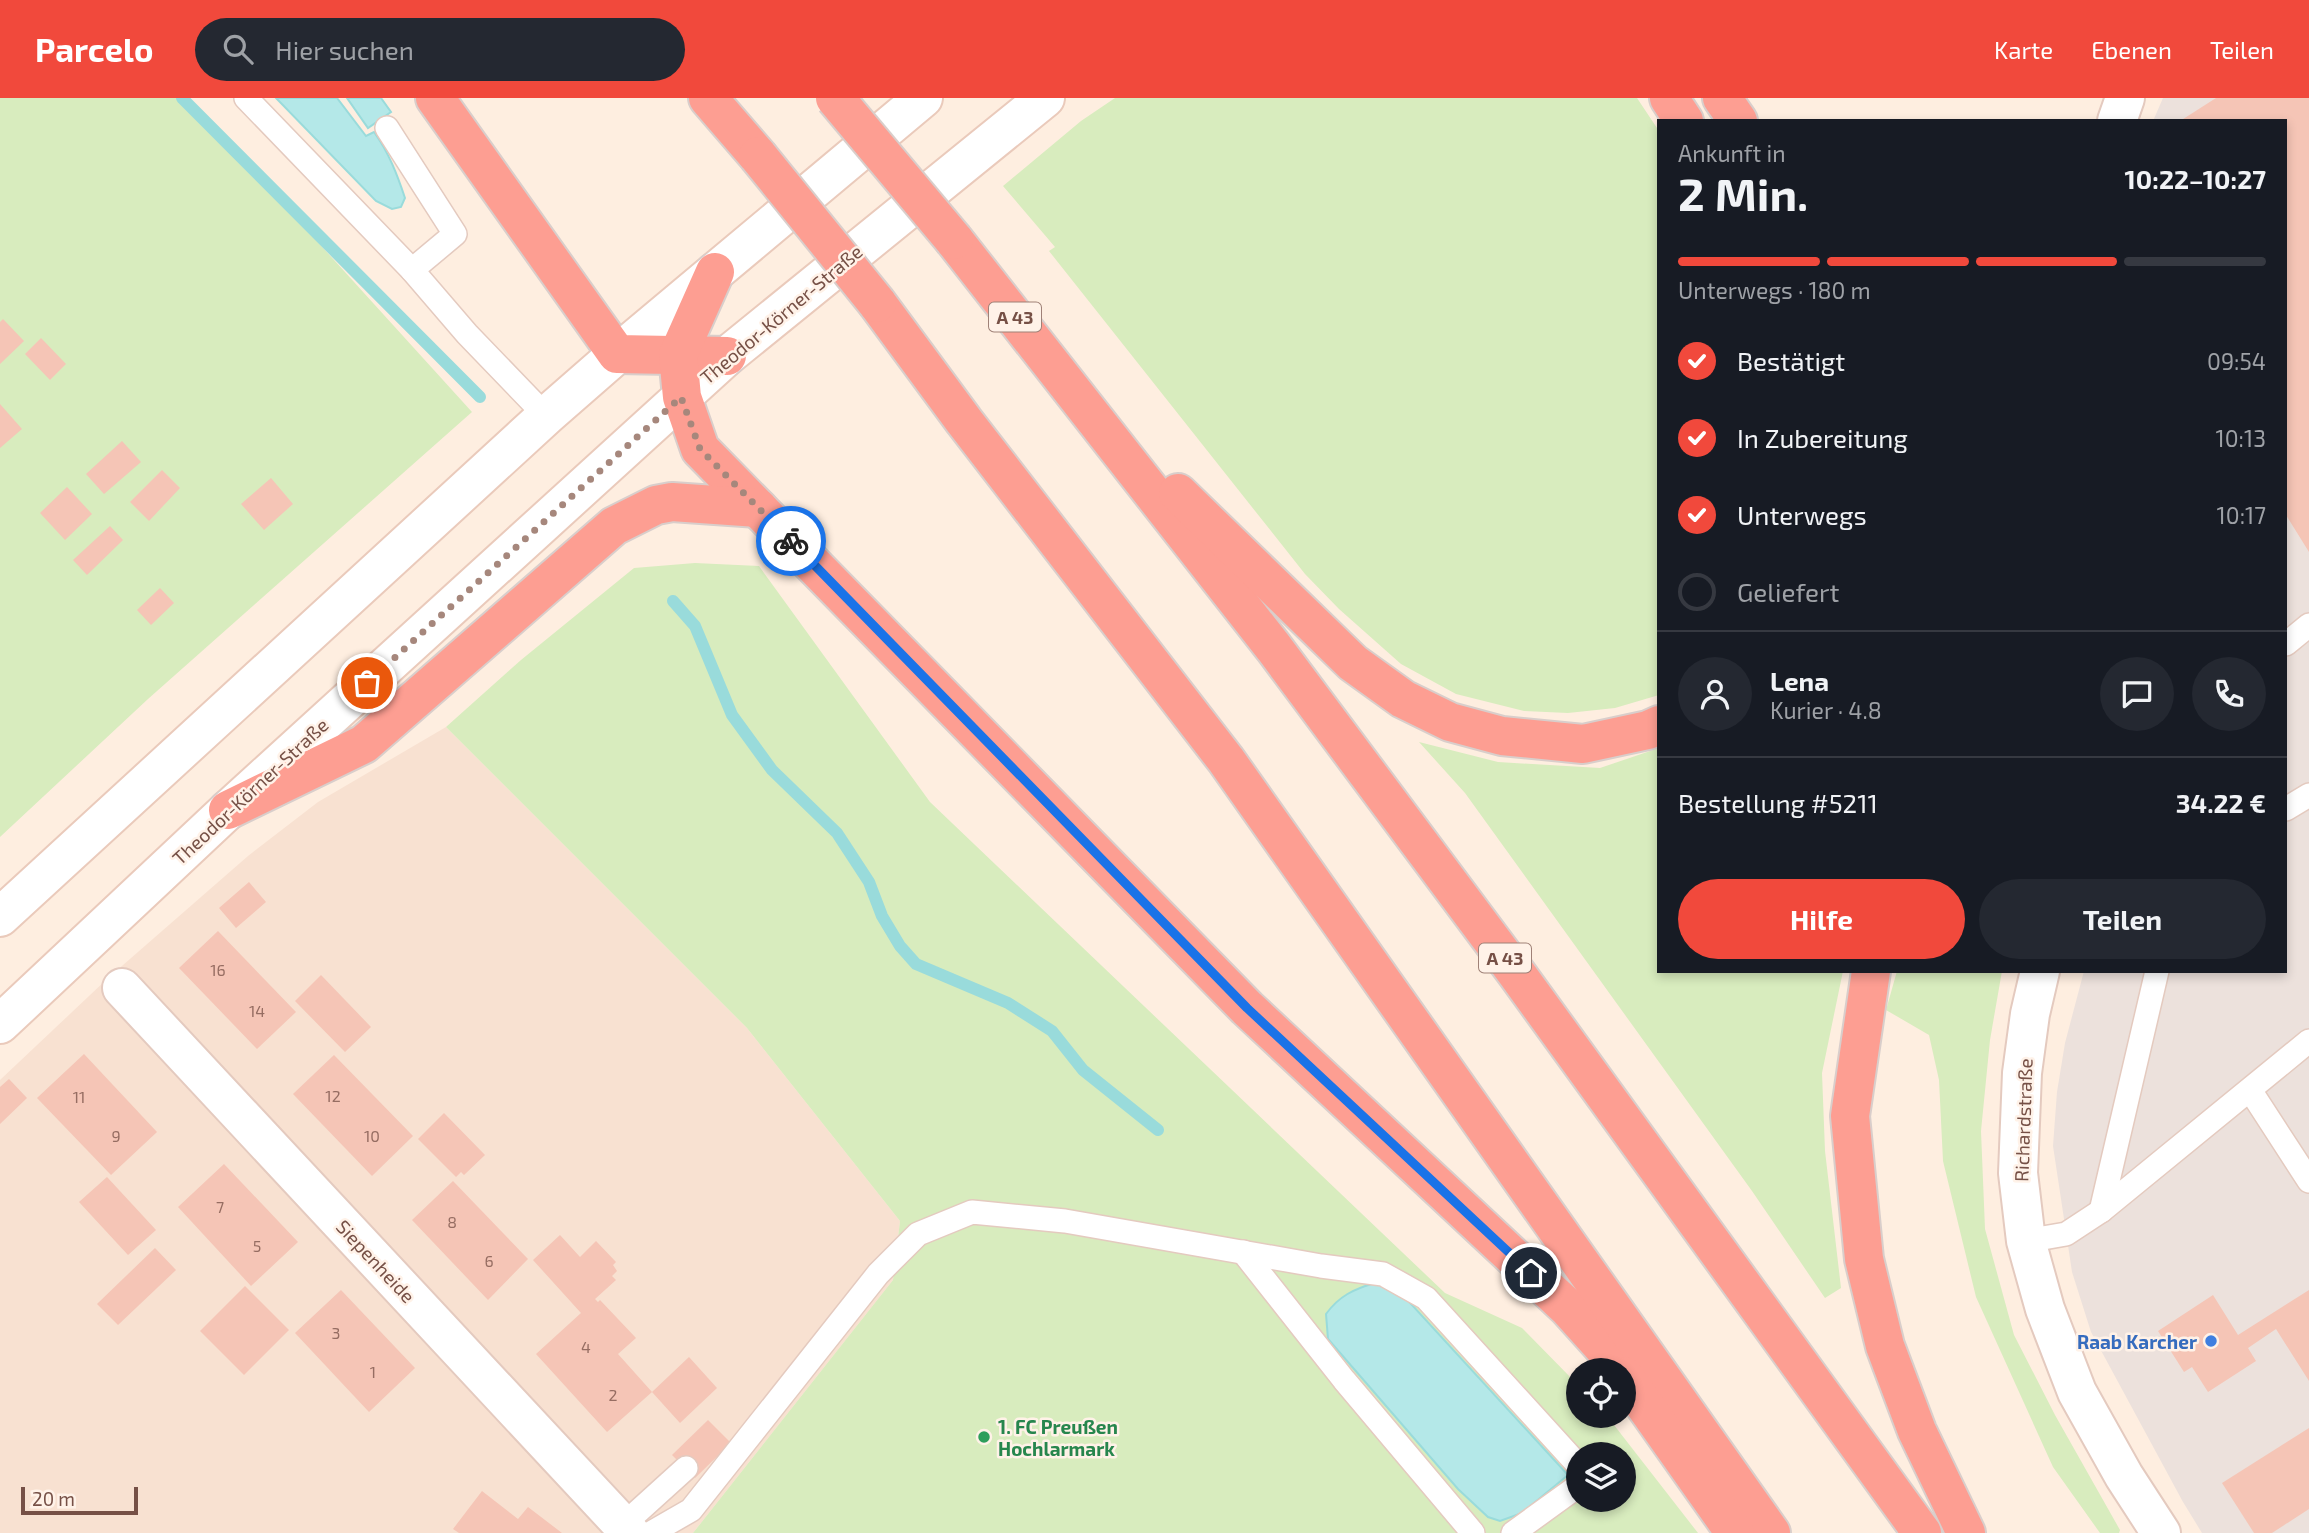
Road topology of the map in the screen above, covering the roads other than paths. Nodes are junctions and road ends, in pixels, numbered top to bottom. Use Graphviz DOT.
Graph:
graph roads {
  1 [pos="246,98"];
  2 [pos="435,98"];
  3 [pos="708,98"];
  4 [pos="835,98"];
  5 [pos="923,98"];
  6 [pos="1045,98"];
  7 [pos="1669,98"];
  8 [pos="1722,98"];
  9 [pos="2125,98"];
  10 [pos="1683,119"];
  11 [pos="1737,119"];
  12 [pos="2118,119"];
  13 [pos="387,128"];
  14 [pos="412,270"];
  15 [pos="715,272"];
  16 [pos="617,354"];
  17 [pos="678,355"];
  18 [pos="727,356"];
  19 [pos="1076,393"];
  20 [pos="681,397"];
  21 [pos="546,416"];
  22 [pos="758,508"];
  23 [pos="2309,625"];
  24 [pos="2287,643"];
  25 [pos="1657,726"];
  26 [pos="2309,795"];
  27 [pos="2287,808"];
  28 [pos="228,810"];
  29 [pos="0,918"];
  30 [pos="1871,973"];
  31 [pos="2040,973"];
  32 [pos="2157,973"];
  33 [pos="122,988"];
  34 [pos="0,1024"];
  35 [pos="2309,1041"];
  36 [pos="2250,1090"];
  37 [pos="2309,1181"];
  38 [pos="2101,1211"];
  39 [pos="2026,1241"];
  40 [pos="1243,1252"];
  41 [pos="1611,1358"];
  42 [pos="1636,1393"];
  43 [pos="1566,1452"];
  44 [pos="685,1468"];
  45 [pos="1566,1495"];
  46 [pos="635,1530"];
  47 [pos="1473,1533"];
  48 [pos="1513,1533"];
  49 [pos="1735,1533"];
  50 [pos="1771,1533"];
  51 [pos="1922,1533"];
  52 [pos="1966,1533"];
  53 [pos="2161,1533"];
  1 -- 14 [label="lane"];
  2 -- 16 [label="highway"];
  3 -- 50 [label="highway, bridge"];
  4 -- 19 [label="highway, A 43, bridge"];
  5 -- 15 [label="main road"];
  6 -- 18 [label="main road, Theodor-Körner-Straße"];
  7 -- 10 [label="highway"];
  8 -- 11 [label="highway"];
  9 -- 12 [label="main road"];
  13 -- 14 [label="lane"];
  14 -- 21 [label="lane"];
  15 -- 16 [label="main road"];
  15 -- 17 [label="highway"];
  16 -- 17 [label="highway"];
  16 -- 21 [label="main road"];
  17 -- 18 [label="highway"];
  17 -- 20 [label="highway"];
  18 -- 20 [label="main road, Theodor-Körner-Straße"];
  19 -- 25 [label="highway"];
  19 -- 51 [label="highway, A 43"];
  20 -- 22 [label="highway"];
  20 -- 28 [label="main road, Theodor-Körner-Straße"];
  21 -- 29 [label="main road"];
  22 -- 28 [label="highway"];
  22 -- 41 [label="highway"];
  23 -- 24 [label="lane"];
  26 -- 27 [label="lane"];
  28 -- 34 [label="main road, Theodor-Körner-Straße"];
  30 -- 52 [label="highway"];
  31 -- 39 [label="main road, Richardstraße"];
  32 -- 38 [label="lane"];
  33 -- 46 [label="main road, Siepenheide"];
  35 -- 36 [label="lane"];
  36 -- 37 [label="lane"];
  36 -- 38 [label="lane"];
  38 -- 39 [label="lane"];
  39 -- 53 [label="main road, Richardstraße"];
  40 -- 43 [label="lane"];
  40 -- 46 [label="lane"];
  40 -- 47 [label="lane"];
  42 -- 49 [label="highway"];
  44 -- 46 [label="lane"];
  45 -- 48 [label="lane"];
}
